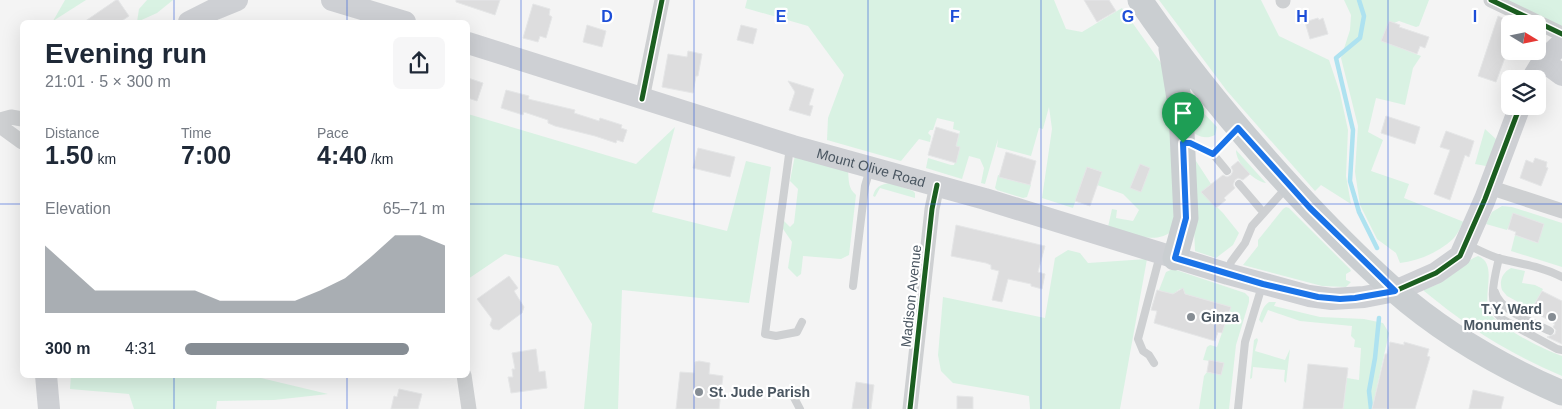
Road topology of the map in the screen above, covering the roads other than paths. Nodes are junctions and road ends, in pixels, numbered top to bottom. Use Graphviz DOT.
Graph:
graph roads {
  1 [pos="332,0"];
  2 [pos="662,0"];
  3 [pos="1140,0"];
  4 [pos="1491,0"];
  5 [pos="230,3"];
  6 [pos="194,14"];
  7 [pos="398,20"];
  8 [pos="1562,34"];
  9 [pos="1169,42"];
  10 [pos="1562,43"];
  11 [pos="470,44"];
  12 [pos="1537,70"];
  13 [pos="1546,72"];
  14 [pos="1562,75"];
  15 [pos="642,99"];
  16 [pos="1517,115"];
  17 [pos="0,120"];
  18 [pos="20,120"];
  19 [pos="0,126"];
  20 [pos="1238,128"];
  21 [pos="20,141"];
  22 [pos="1183,143"];
  23 [pos="790,145"];
  24 [pos="1213,154"];
  25 [pos="871,167"];
  26 [pos="1227,171"];
  27 [pos="1239,184"];
  28 [pos="937,185"];
  29 [pos="1288,185"];
  30 [pos="1489,187"];
  31 [pos="1562,211"];
  32 [pos="1263,212"];
  33 [pos="1466,244"];
  34 [pos="1168,256"];
  35 [pos="1499,258"];
  36 [pos="1228,274"];
  37 [pos="1562,277"];
  38 [pos="1263,284"];
  39 [pos="854,286"];
  40 [pos="1494,288"];
  41 [pos="1395,291"];
  42 [pos="802,322"];
  43 [pos="1550,331"];
  44 [pos="1562,350"];
  45 [pos="1154,363"];
  46 [pos="46,378"];
  47 [pos="464,378"];
  48 [pos="791,392"];
  49 [pos="1562,393"];
  50 [pos="50,409"];
  51 [pos="469,409"];
  52 [pos="800,409"];
  53 [pos="910,409"];
  54 [pos="1238,409"];
  1 -- 7 [label="main road"];
  2 -- 15 [label="street"];
  3 -- 9 [label="main road"];
  4 -- 8 [label="street"];
  5 -- 6 [label="main road"];
  9 -- 20 [label="main road"];
  9 -- 22 [label="main road"];
  10 -- 12 [label="main road"];
  11 -- 15 [label="main road, Mount Olive Road"];
  13 -- 14 [label="main road"];
  15 -- 23 [label="main road, Mount Olive Road"];
  16 -- 30 [label="main road, Mount Olive Road"];
  17 -- 18 [label="street"];
  19 -- 21 [label="street"];
  20 -- 24 [label="lane"];
  20 -- 29 [label="main road"];
  22 -- 24 [label="lane"];
  22 -- 34 [label="main road"];
  23 -- 25 [label="main road, Mount Olive Road"];
  23 -- 42 [label="lane"];
  24 -- 26 [label="lane"];
  25 -- 28 [label="main road, Mount Olive Road"];
  25 -- 39 [label="lane"];
  27 -- 32 [label="lane"];
  28 -- 34 [label="main road, Mount Olive Road"];
  28 -- 53 [label="street, Madison Avenue"];
  29 -- 32 [label="lane"];
  29 -- 41 [label="main road"];
  30 -- 31 [label="street"];
  30 -- 33 [label="main road, Mount Olive Road"];
  32 -- 36 [label="lane"];
  33 -- 35 [label="lane"];
  33 -- 41 [label="main road, Mount Olive Road"];
  34 -- 36 [label="main road, Mount Olive Road"];
  34 -- 45 [label="lane"];
  35 -- 37 [label="lane"];
  35 -- 40 [label="lane"];
  36 -- 38 [label="main road, Mount Olive Road"];
  38 -- 41 [label="main road, Mount Olive Road"];
  38 -- 54 [label="lane"];
  40 -- 43 [label="lane"];
  40 -- 44 [label="lane"];
  41 -- 49 [label="main road"];
  46 -- 50 [label="main road"];
  47 -- 51 [label="street"];
  48 -- 52 [label="lane"];
}
